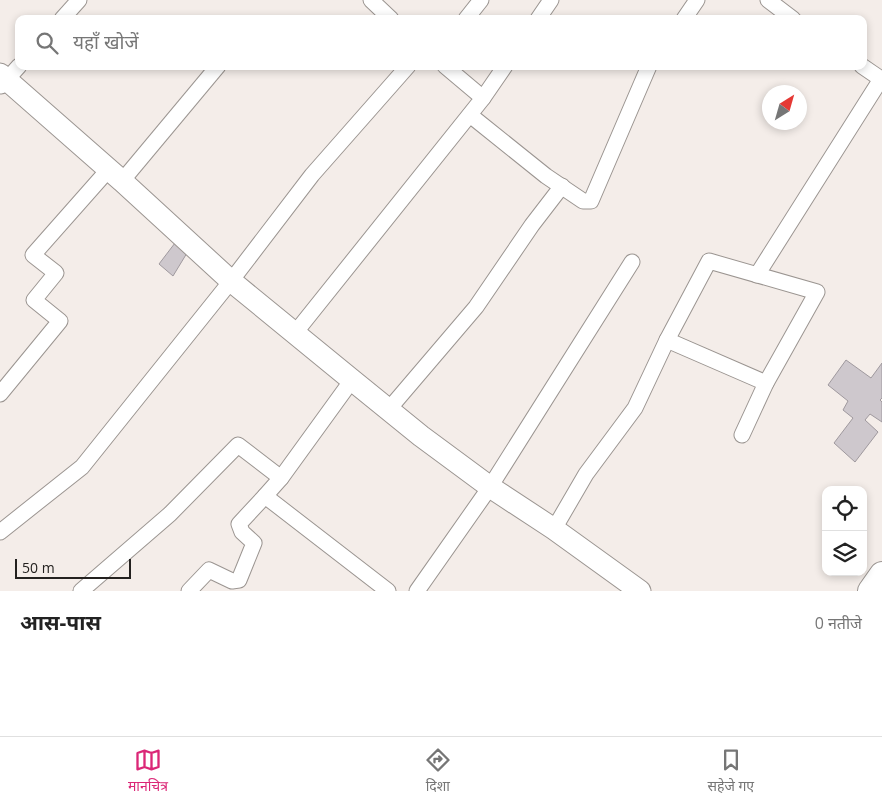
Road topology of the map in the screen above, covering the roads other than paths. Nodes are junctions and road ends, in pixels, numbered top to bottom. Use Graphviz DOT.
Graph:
graph roads {
  1 [pos="80,0"];
  2 [pos="371,0"];
  3 [pos="481,0"];
  4 [pos="551,0"];
  5 [pos="697,0"];
  6 [pos="768,0"];
  7 [pos="66,15"];
  8 [pos="387,15"];
  9 [pos="469,15"];
  10 [pos="541,15"];
  11 [pos="687,15"];
  12 [pos="788,15"];
  13 [pos="867,69"];
  14 [pos="214,70"];
  15 [pos="404,70"];
  16 [pos="450,70"];
  17 [pos="502,70"];
  18 [pos="647,70"];
  19 [pos="6,77"];
  20 [pos="483,98"];
  21 [pos="470,115"];
  22 [pos="115,175"];
  23 [pos="562,186"];
  24 [pos="632,262"];
  25 [pos="757,275"];
  26 [pos="231,281"];
  27 [pos="295,333"];
  28 [pos="667,340"];
  29 [pos="352,380"];
  30 [pos="766,383"];
  31 [pos="0,394"];
  32 [pos="390,409"];
  33 [pos="742,435"];
  34 [pos="281,478"];
  35 [pos="490,487"];
  36 [pos="265,496"];
  37 [pos="554,529"];
  38 [pos="0,532"];
  39 [pos="882,574"];
  40 [pos="82,591"];
  41 [pos="189,591"];
  42 [pos="388,591"];
  43 [pos="417,591"];
  44 [pos="640,591"];
  45 [pos="870,591"];
  1 -- 7 [label="street"];
  2 -- 8 [label="street"];
  3 -- 9 [label="street"];
  4 -- 10 [label="street"];
  5 -- 11 [label="street"];
  6 -- 12 [label="street"];
  13 -- 25 [label="street"];
  14 -- 22 [label="street"];
  15 -- 26 [label="street"];
  16 -- 20 [label="street"];
  17 -- 20 [label="street"];
  18 -- 23 [label="street"];
  19 -- 22 [label="street"];
  20 -- 21 [label="street"];
  21 -- 23 [label="street"];
  21 -- 27 [label="street"];
  22 -- 26 [label="street"];
  22 -- 31 [label="street"];
  23 -- 32 [label="street"];
  24 -- 35 [label="street"];
  25 -- 28 [label="street"];
  25 -- 30 [label="street"];
  26 -- 27 [label="street"];
  26 -- 38 [label="street"];
  27 -- 29 [label="street"];
  28 -- 30 [label="street"];
  28 -- 37 [label="street"];
  29 -- 32 [label="street"];
  29 -- 34 [label="street"];
  30 -- 33 [label="street"];
  32 -- 35 [label="street"];
  34 -- 36 [label="street"];
  34 -- 40 [label="street"];
  35 -- 37 [label="street"];
  35 -- 43 [label="street"];
  36 -- 41 [label="street"];
  36 -- 42 [label="street"];
  37 -- 44 [label="street"];
  39 -- 45 [label="main road"];
}
